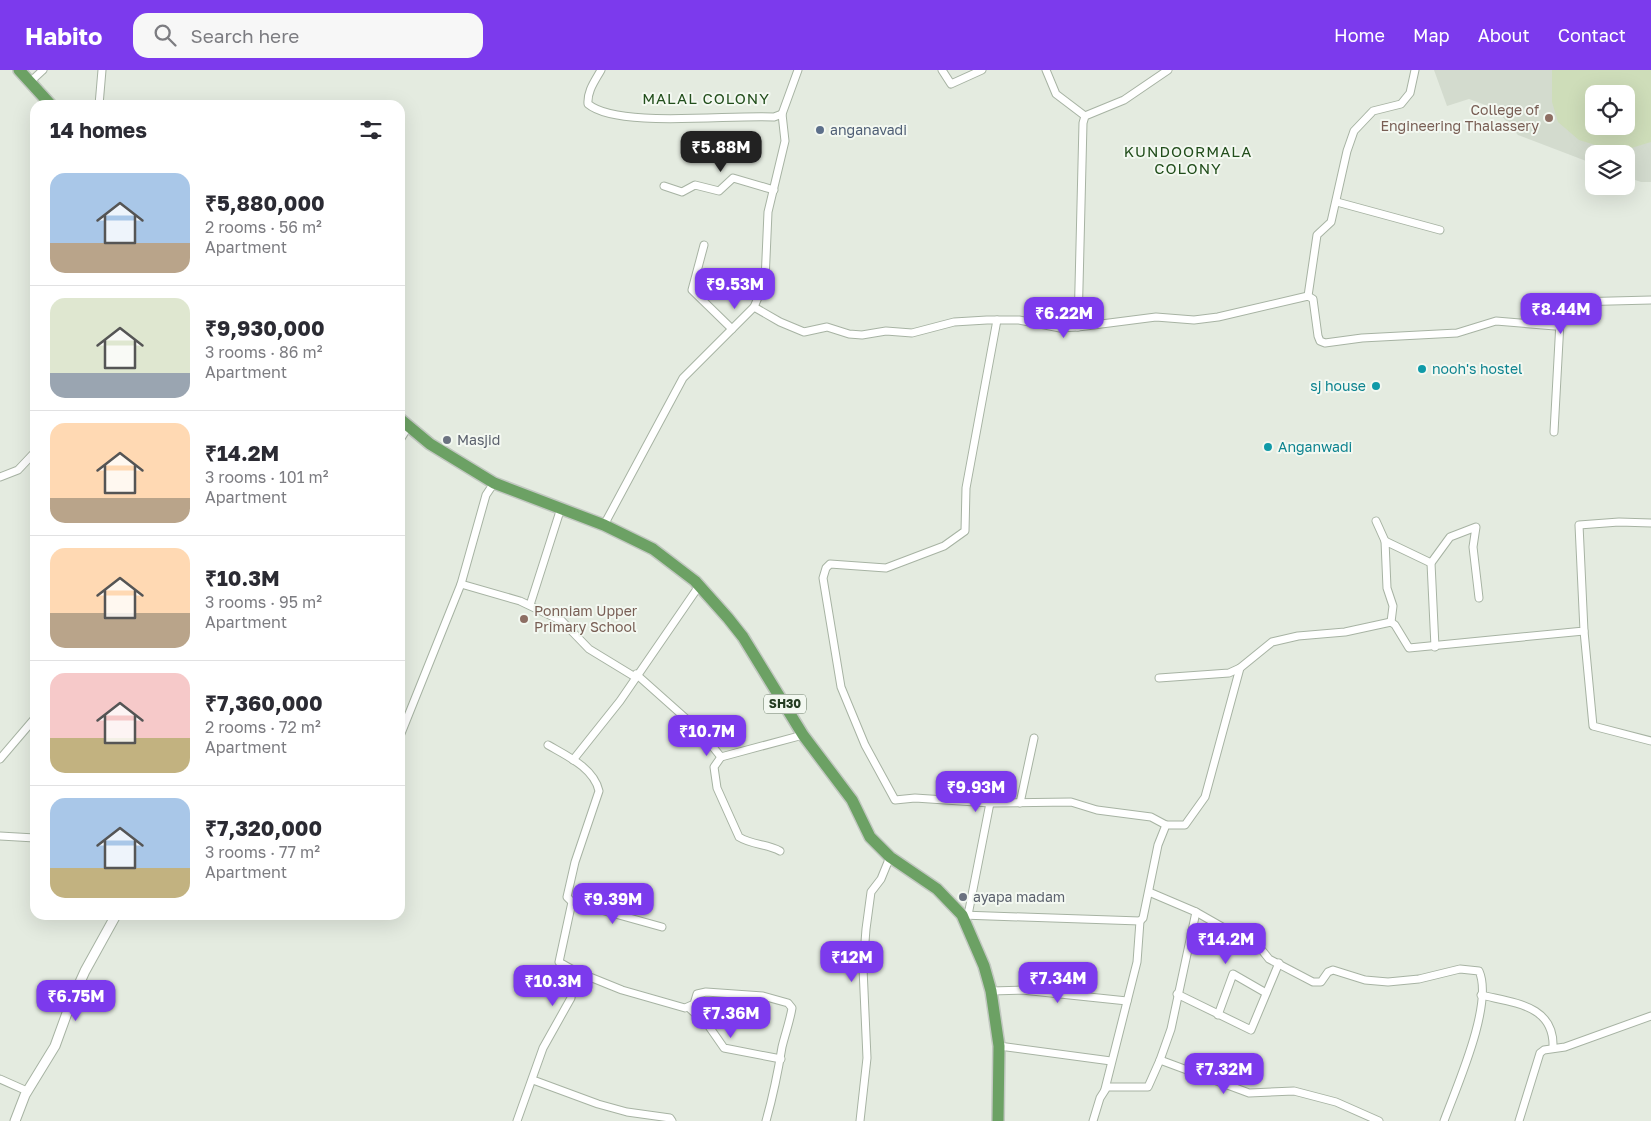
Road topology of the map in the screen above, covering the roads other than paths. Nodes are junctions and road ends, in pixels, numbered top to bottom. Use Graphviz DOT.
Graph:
graph roads {
  1 [pos="19,70"];
  2 [pos="43,70"];
  3 [pos="102,70"];
  4 [pos="601,70"];
  5 [pos="798,70"];
  6 [pos="942,70"];
  7 [pos="982,70"];
  8 [pos="1046,70"];
  9 [pos="1168,70"];
  10 [pos="1415,70"];
  11 [pos="30,82"];
  12 [pos="46,100"];
  13 [pos="99,100"];
  14 [pos="782,114"];
  15 [pos="1085,116"];
  16 [pos="664,186"];
  17 [pos="774,190"];
  18 [pos="1338,202"];
  19 [pos="1440,230"];
  20 [pos="704,244"];
  21 [pos="1308,296"];
  22 [pos="1651,300"];
  23 [pos="754,307"];
  24 [pos="997,320"];
  25 [pos="1560,322"];
  26 [pos="1078,327"];
  27 [pos="732,329"];
  28 [pos="405,423"];
  29 [pos="1554,432"];
  30 [pos="30,460"];
  31 [pos="0,477"];
  32 [pos="494,483"];
  33 [pos="561,508"];
  34 [pos="1376,521"];
  35 [pos="1651,523"];
  36 [pos="604,525"];
  37 [pos="1385,541"];
  38 [pos="1431,563"];
  39 [pos="461,584"];
  40 [pos="699,586"];
  41 [pos="1479,598"];
  42 [pos="530,605"];
  43 [pos="1390,622"];
  44 [pos="1584,631"];
  45 [pos="1434,647"];
  46 [pos="1240,668"];
  47 [pos="635,676"];
  48 [pos="1158,678"];
  49 [pos="30,724"];
  50 [pos="405,724"];
  51 [pos="803,735"];
  52 [pos="1034,738"];
  53 [pos="1651,741"];
  54 [pos="548,745"];
  55 [pos="721,757"];
  56 [pos="0,759"];
  57 [pos="573,760"];
  58 [pos="990,803"];
  59 [pos="1020,803"];
  60 [pos="1166,825"];
  61 [pos="0,836"];
  62 [pos="30,838"];
  63 [pos="780,851"];
  64 [pos="890,857"];
  65 [pos="1149,892"];
  66 [pos="572,902"];
  67 [pos="1196,912"];
  68 [pos="965,915"];
  69 [pos="113,920"];
  70 [pos="1140,921"];
  71 [pos="662,927"];
  72 [pos="1279,963"];
  73 [pos="575,971"];
  74 [pos="991,991"];
  75 [pos="1266,993"];
  76 [pos="1178,994"];
  77 [pos="1481,995"];
  78 [pos="1127,1001"];
  79 [pos="689,1008"];
  80 [pos="1218,1015"];
  81 [pos="1651,1016"];
  82 [pos="999,1046"];
  83 [pos="1553,1048"];
  84 [pos="781,1059"];
  85 [pos="1160,1060"];
  86 [pos="1111,1062"];
  87 [pos="0,1078"];
  88 [pos="533,1080"];
  89 [pos="1105,1090"];
  90 [pos="28,1091"];
  91 [pos="15,1121"];
  92 [pos="517,1121"];
  93 [pos="672,1121"];
  94 [pos="766,1121"];
  95 [pos="860,1121"];
  96 [pos="998,1121"];
  97 [pos="1094,1121"];
  98 [pos="1378,1121"];
  99 [pos="1444,1121"];
  100 [pos="1519,1121"];
  1 -- 11 [label="main road"];
  2 -- 11 [label="street"];
  3 -- 13 [label="street"];
  4 -- 14 [label="street"];
  5 -- 14 [label="street"];
  6 -- 7 [label="street"];
  8 -- 15 [label="street"];
  9 -- 15 [label="street"];
  10 -- 18 [label="street"];
  11 -- 12 [label="main road"];
  14 -- 17 [label="street"];
  15 -- 26 [label="street"];
  16 -- 17 [label="street"];
  17 -- 23 [label="street"];
  18 -- 19 [label="street"];
  18 -- 21 [label="street"];
  20 -- 27 [label="street"];
  21 -- 25 [label="street"];
  21 -- 26 [label="street"];
  22 -- 25 [label="street"];
  23 -- 24 [label="street"];
  23 -- 27 [label="street"];
  24 -- 26 [label="street"];
  24 -- 58 [label="street"];
  25 -- 29 [label="street"];
  27 -- 36 [label="street"];
  28 -- 32 [label="main road, SH30"];
  30 -- 31 [label="street"];
  32 -- 33 [label="main road, SH30"];
  32 -- 39 [label="street"];
  33 -- 36 [label="main road, SH30"];
  33 -- 42 [label="street"];
  34 -- 37 [label="street"];
  35 -- 44 [label="street"];
  36 -- 40 [label="main road, SH30"];
  37 -- 38 [label="street"];
  37 -- 43 [label="street"];
  38 -- 41 [label="street"];
  38 -- 45 [label="street"];
  39 -- 42 [label="street"];
  39 -- 50 [label="street"];
  40 -- 47 [label="street"];
  40 -- 51 [label="main road, SH30"];
  42 -- 47 [label="street"];
  43 -- 45 [label="street"];
  43 -- 46 [label="street"];
  44 -- 45 [label="street"];
  44 -- 53 [label="street"];
  46 -- 48 [label="street"];
  46 -- 60 [label="street"];
  47 -- 55 [label="street"];
  47 -- 57 [label="street"];
  49 -- 56 [label="street"];
  51 -- 55 [label="street"];
  51 -- 64 [label="main road, SH30"];
  52 -- 59 [label="street"];
  54 -- 57 [label="street"];
  55 -- 63 [label="street"];
  57 -- 66 [label="street"];
  58 -- 59 [label="street"];
  58 -- 68 [label="street"];
  59 -- 60 [label="street"];
  60 -- 65 [label="street"];
  61 -- 62 [label="street"];
  64 -- 68 [label="main road, SH30"];
  64 -- 95 [label="street"];
  65 -- 67 [label="street"];
  65 -- 70 [label="street"];
  66 -- 71 [label="street"];
  66 -- 73 [label="street"];
  67 -- 72 [label="street"];
  67 -- 76 [label="street"];
  68 -- 70 [label="street"];
  68 -- 74 [label="main road, SH30"];
  69 -- 90 [label="street"];
  70 -- 78 [label="street"];
  72 -- 75 [label="street"];
  72 -- 77 [label="street"];
  73 -- 79 [label="street"];
  73 -- 88 [label="street"];
  74 -- 78 [label="street"];
  74 -- 82 [label="main road, SH30"];
  75 -- 80 [label="street"];
  75 -- 80 [label="street"];
  76 -- 80 [label="street"];
  76 -- 85 [label="street"];
  77 -- 83 [label="street"];
  77 -- 99 [label="street"];
  78 -- 86 [label="street"];
  79 -- 84 [label="street"];
  79 -- 84 [label="street"];
  81 -- 83 [label="street"];
  82 -- 86 [label="street"];
  82 -- 96 [label="main road, SH30"];
  83 -- 100 [label="street"];
  84 -- 94 [label="street"];
  85 -- 89 [label="street"];
  85 -- 98 [label="street"];
  86 -- 89 [label="street"];
  87 -- 90 [label="street"];
  88 -- 92 [label="street"];
  88 -- 93 [label="street"];
  89 -- 97 [label="street"];
  90 -- 91 [label="street"];
}
